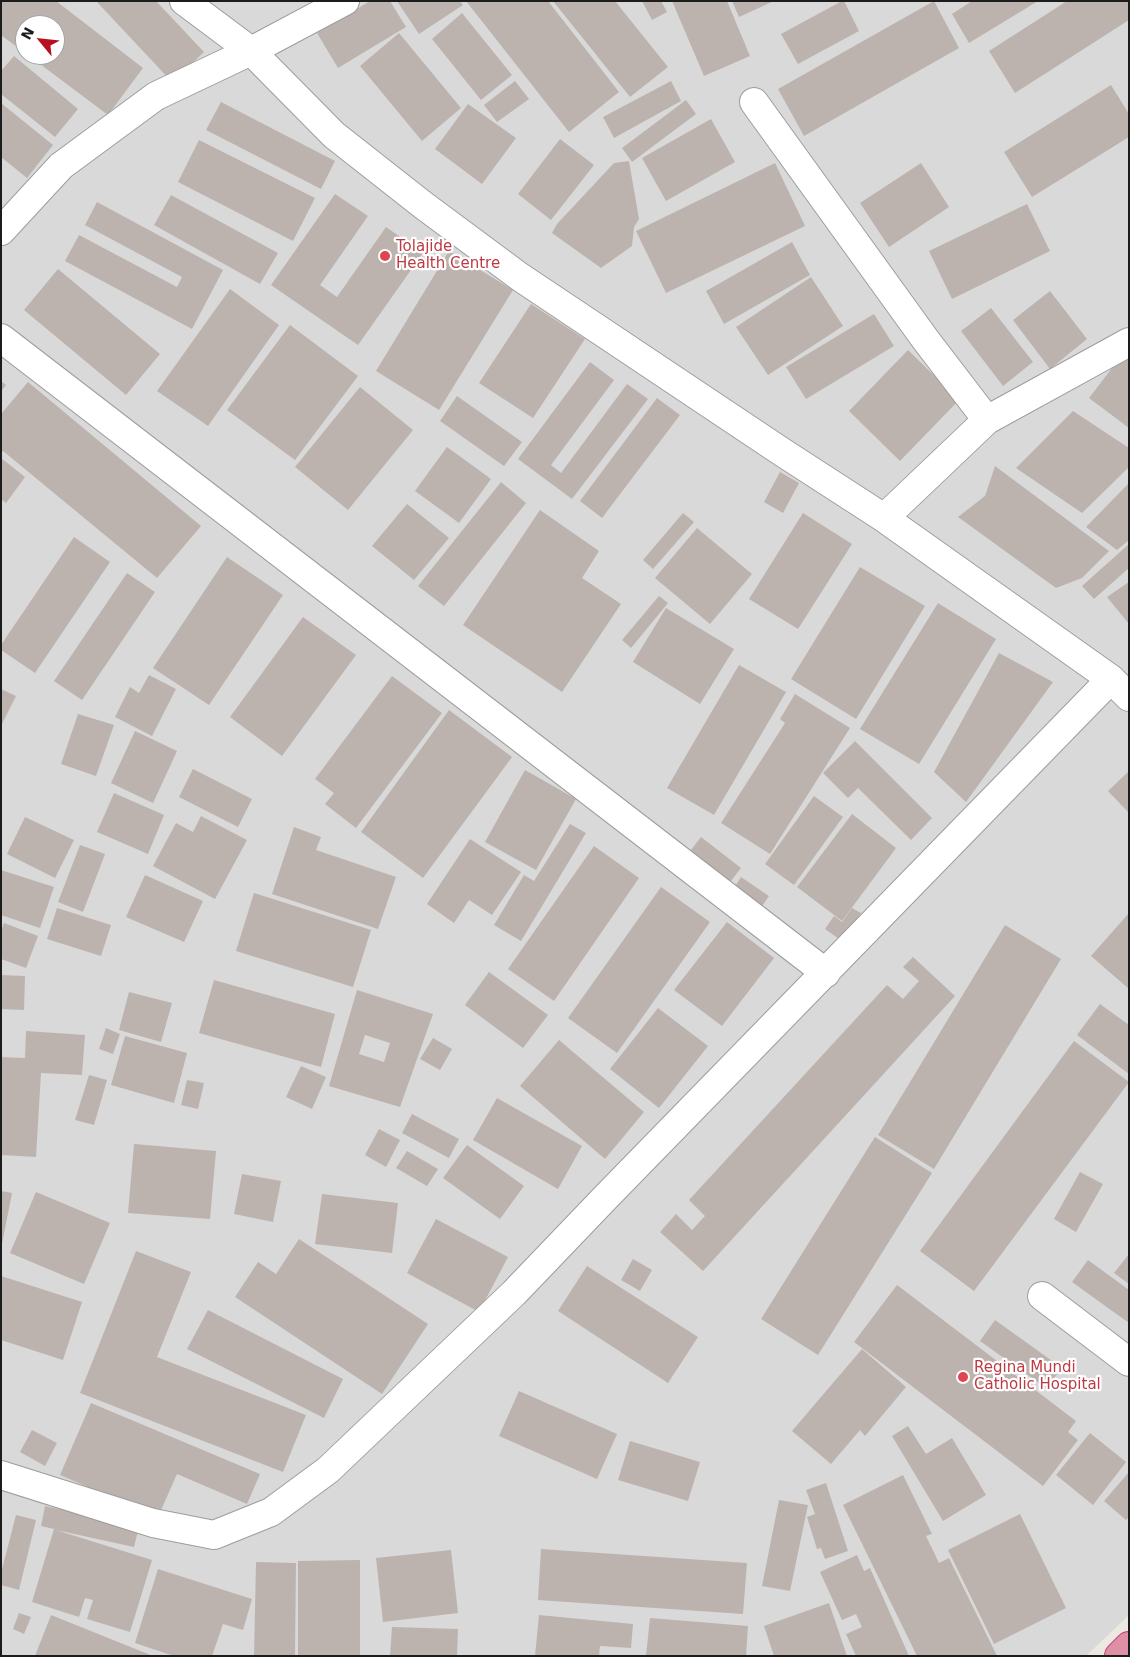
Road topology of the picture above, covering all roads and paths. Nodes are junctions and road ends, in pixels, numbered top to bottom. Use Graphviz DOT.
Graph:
graph roads {
  1 [pos="184,1"];
  2 [pos="345,1"];
  3 [pos="251,51"];
  4 [pos="754,102"];
  5 [pos="1,231"];
  6 [pos="1,338"];
  7 [pos="1129,342"];
  8 [pos="987,420"];
  9 [pos="884,518"];
  10 [pos="1120,688"];
  11 [pos="826,973"];
  12 [pos="1042,1296"];
  13 [pos="1129,1362"];
  14 [pos="1,1475"];
  15 [pos="1129,1646"];
  16 [pos="1119,1656"];
  1 -- 3 [label="street"];
  2 -- 3 [label="street"];
  3 -- 5 [label="street"];
  3 -- 9 [label="street"];
  4 -- 8 [label="street"];
  6 -- 11 [label="street"];
  7 -- 8 [label="street"];
  8 -- 9 [label="street"];
  9 -- 10 [label="street"];
  10 -- 11 [label="street"];
  11 -- 14 [label="street"];
  12 -- 13 [label="street"];
  15 -- 16 [label="highway"];
}
